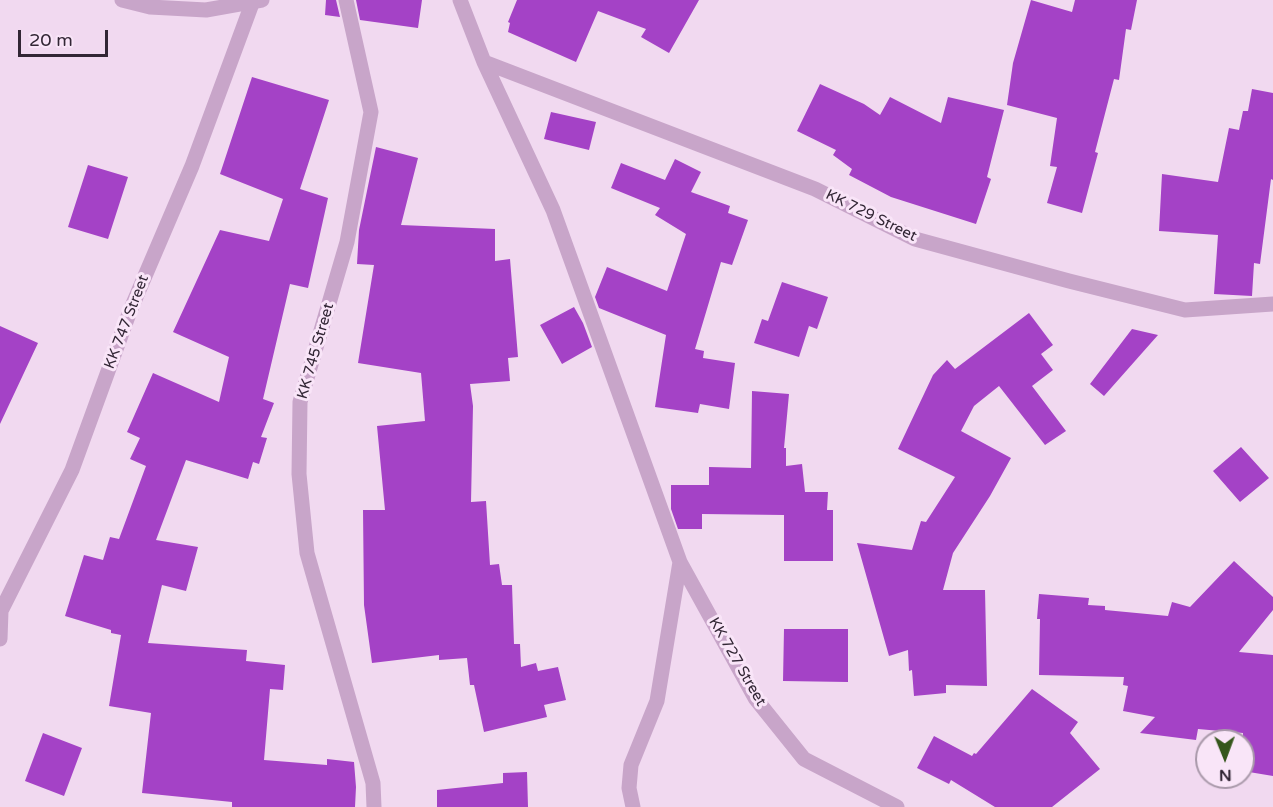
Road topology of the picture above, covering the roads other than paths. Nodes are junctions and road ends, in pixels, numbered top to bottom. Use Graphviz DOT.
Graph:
graph roads {
  1 [pos="122,0"];
  2 [pos="346,0"];
  3 [pos="460,0"];
  4 [pos="257,1"];
  5 [pos="484,62"];
  6 [pos="1273,304"];
  7 [pos="680,562"];
  8 [pos="1,610"];
  9 [pos="0,639"];
  10 [pos="374,807"];
  11 [pos="633,807"];
  12 [pos="897,807"];
  1 -- 4 [label="street"];
  2 -- 10 [label="street, KK 745 Street"];
  3 -- 5 [label="street, KK 727 Street"];
  4 -- 8 [label="street, KK 747 Street"];
  5 -- 6 [label="street, KK 729 Street"];
  5 -- 7 [label="street, KK 727 Street"];
  7 -- 11 [label="street"];
  7 -- 12 [label="street, KK 727 Street"];
  8 -- 9 [label="street, KK 747 Street"];
}
